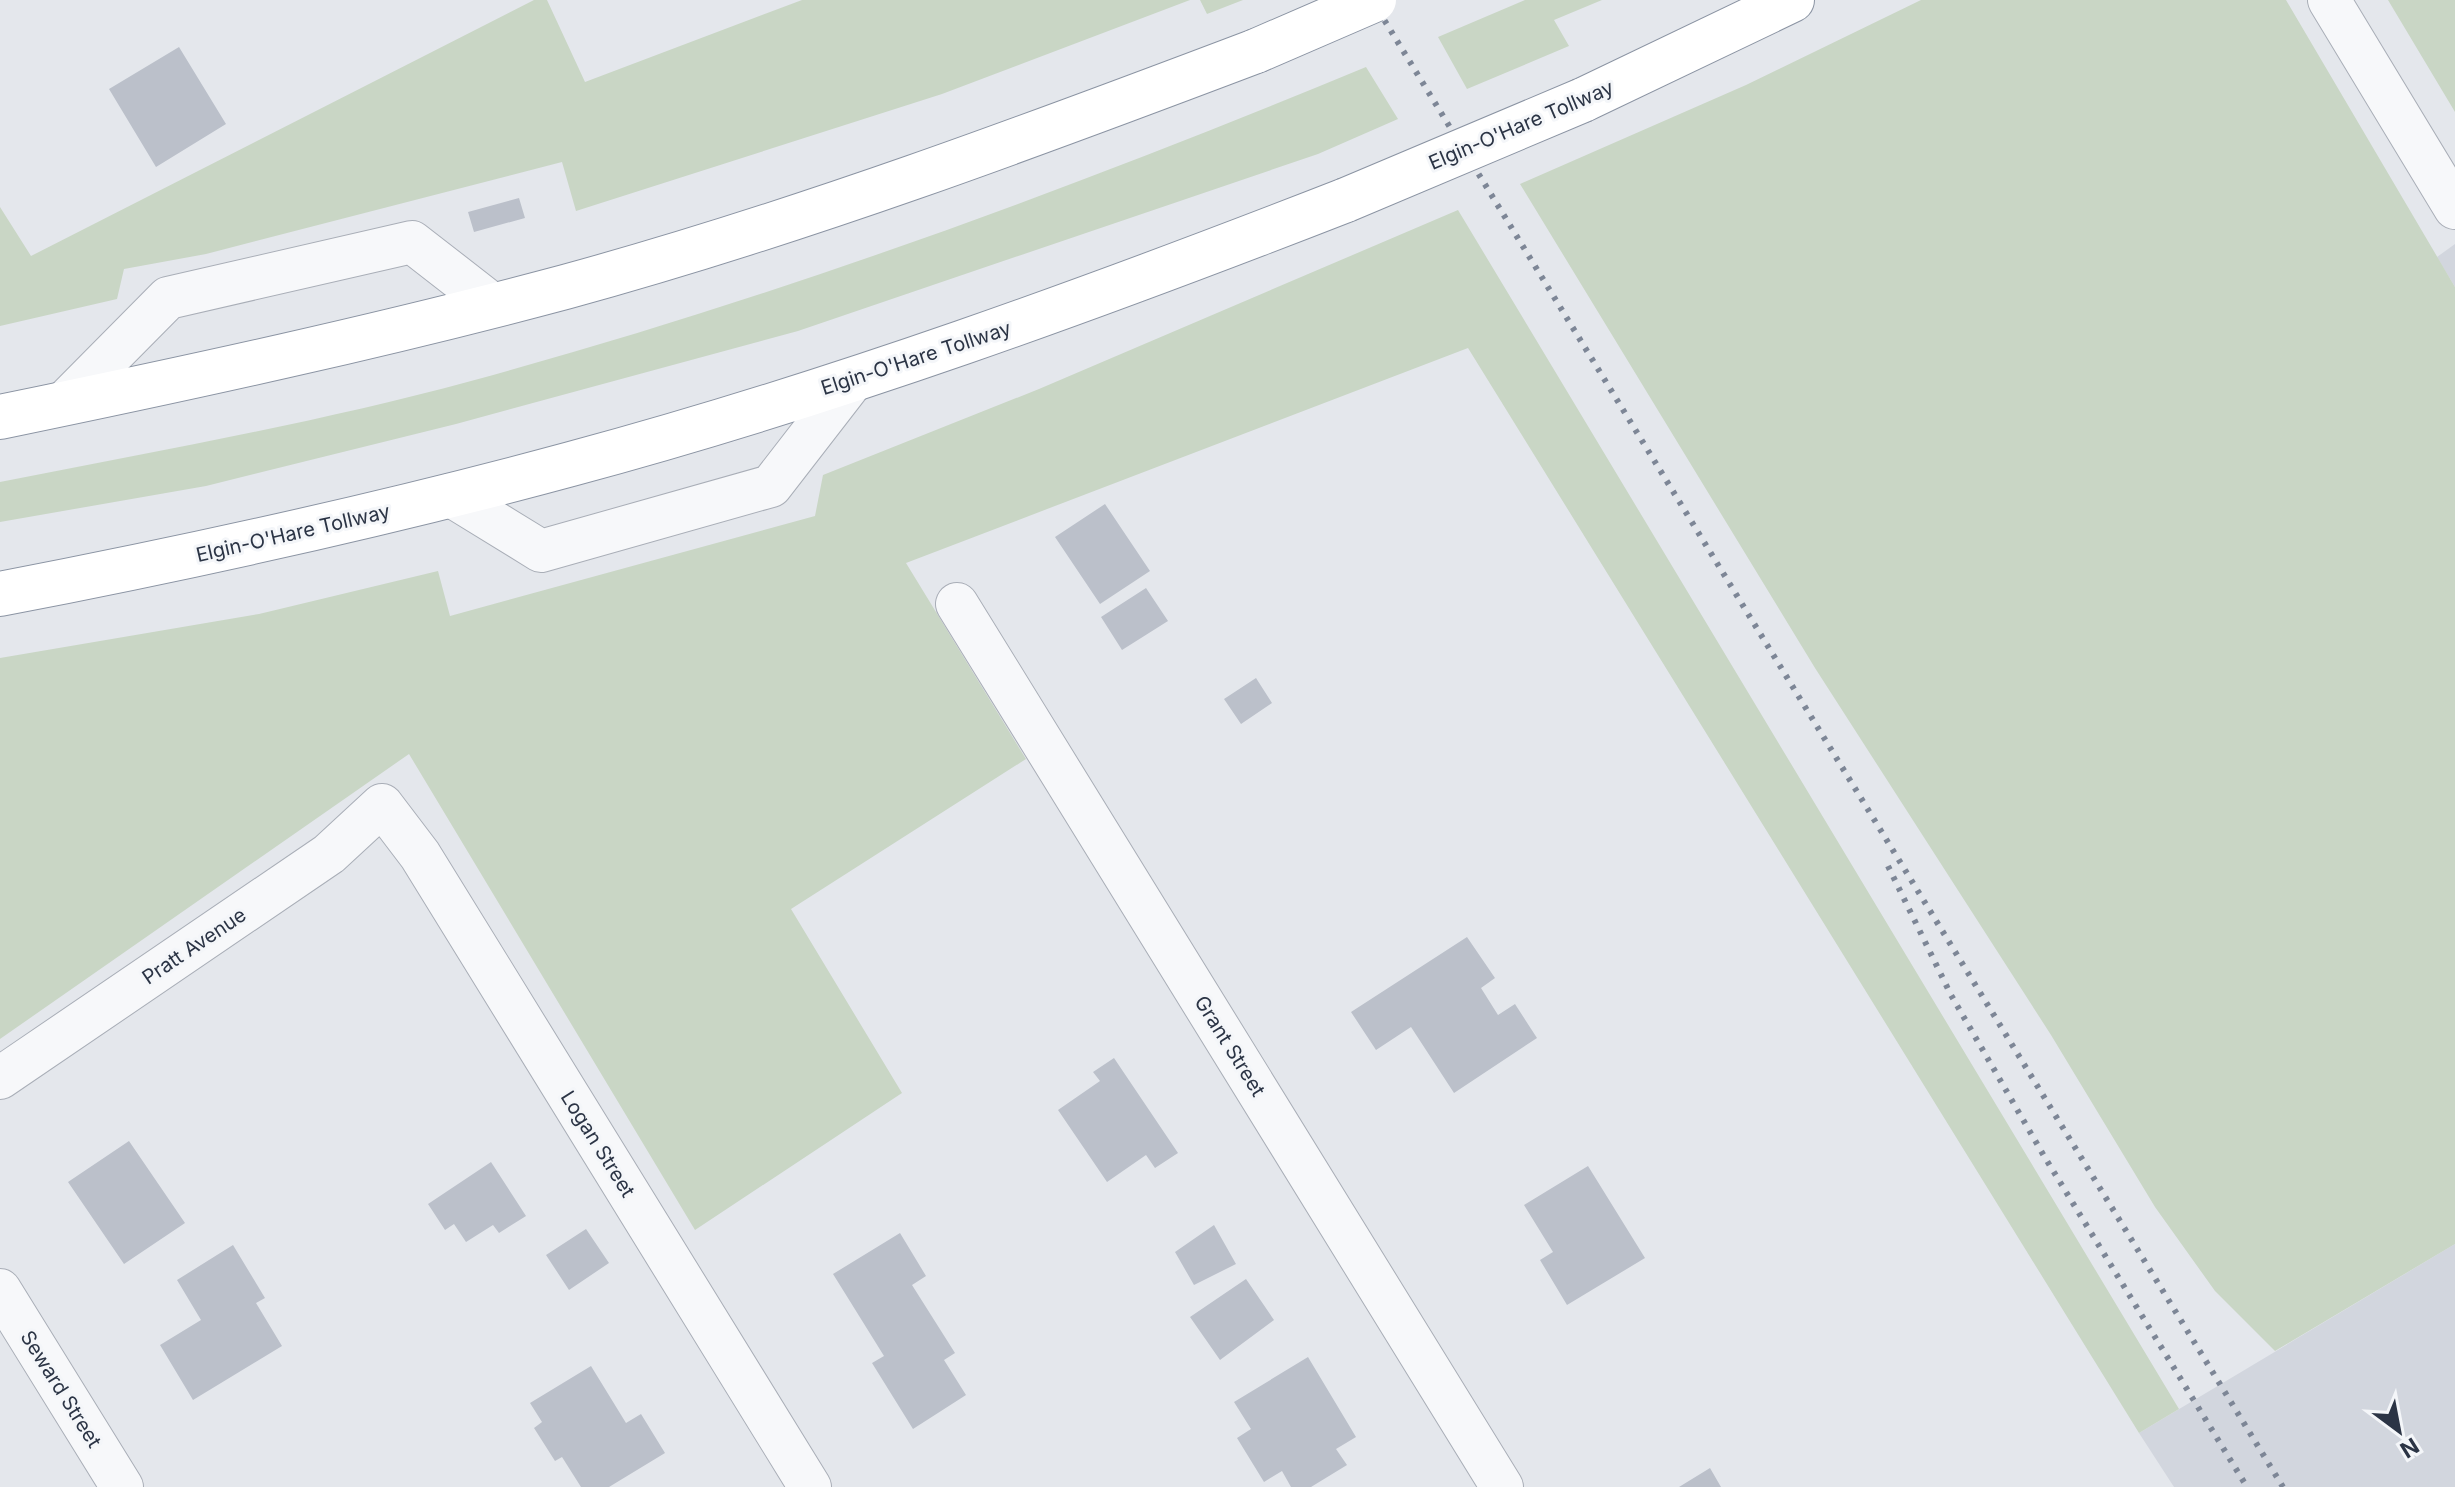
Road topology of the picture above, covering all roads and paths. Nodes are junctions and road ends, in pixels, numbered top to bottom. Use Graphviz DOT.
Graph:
graph roads {
  1 [pos="1374,0"];
  2 [pos="1792,0"];
  3 [pos="2329,0"];
  4 [pos="2455,208"];
  5 [pos="493,305"];
  6 [pos="853,380"];
  7 [pos="63,404"];
  8 [pos="0,417"];
  9 [pos="450,495"];
  10 [pos="0,594"];
  11 [pos="957,604"];
  12 [pos="382,805"];
  13 [pos="0,1078"];
  14 [pos="0,1290"];
  15 [pos="1501,1486"];
  16 [pos="122,1487"];
  17 [pos="810,1487"];
  1 -- 5 [label="highway, bridge"];
  2 -- 6 [label="highway, Elgin-O'Hare Tollway, bridge"];
  3 -- 4 [label="street"];
  5 -- 7 [label="highway"];
  5 -- 7 [label="street"];
  6 -- 9 [label="highway, Elgin-O'Hare Tollway"];
  6 -- 9 [label="street"];
  7 -- 8 [label="highway"];
  9 -- 10 [label="highway, Elgin-O'Hare Tollway"];
  11 -- 15 [label="street, Grant Street"];
  12 -- 13 [label="street, Pratt Avenue"];
  12 -- 17 [label="street, Logan Street"];
  14 -- 16 [label="street, Seward Street"];
}
